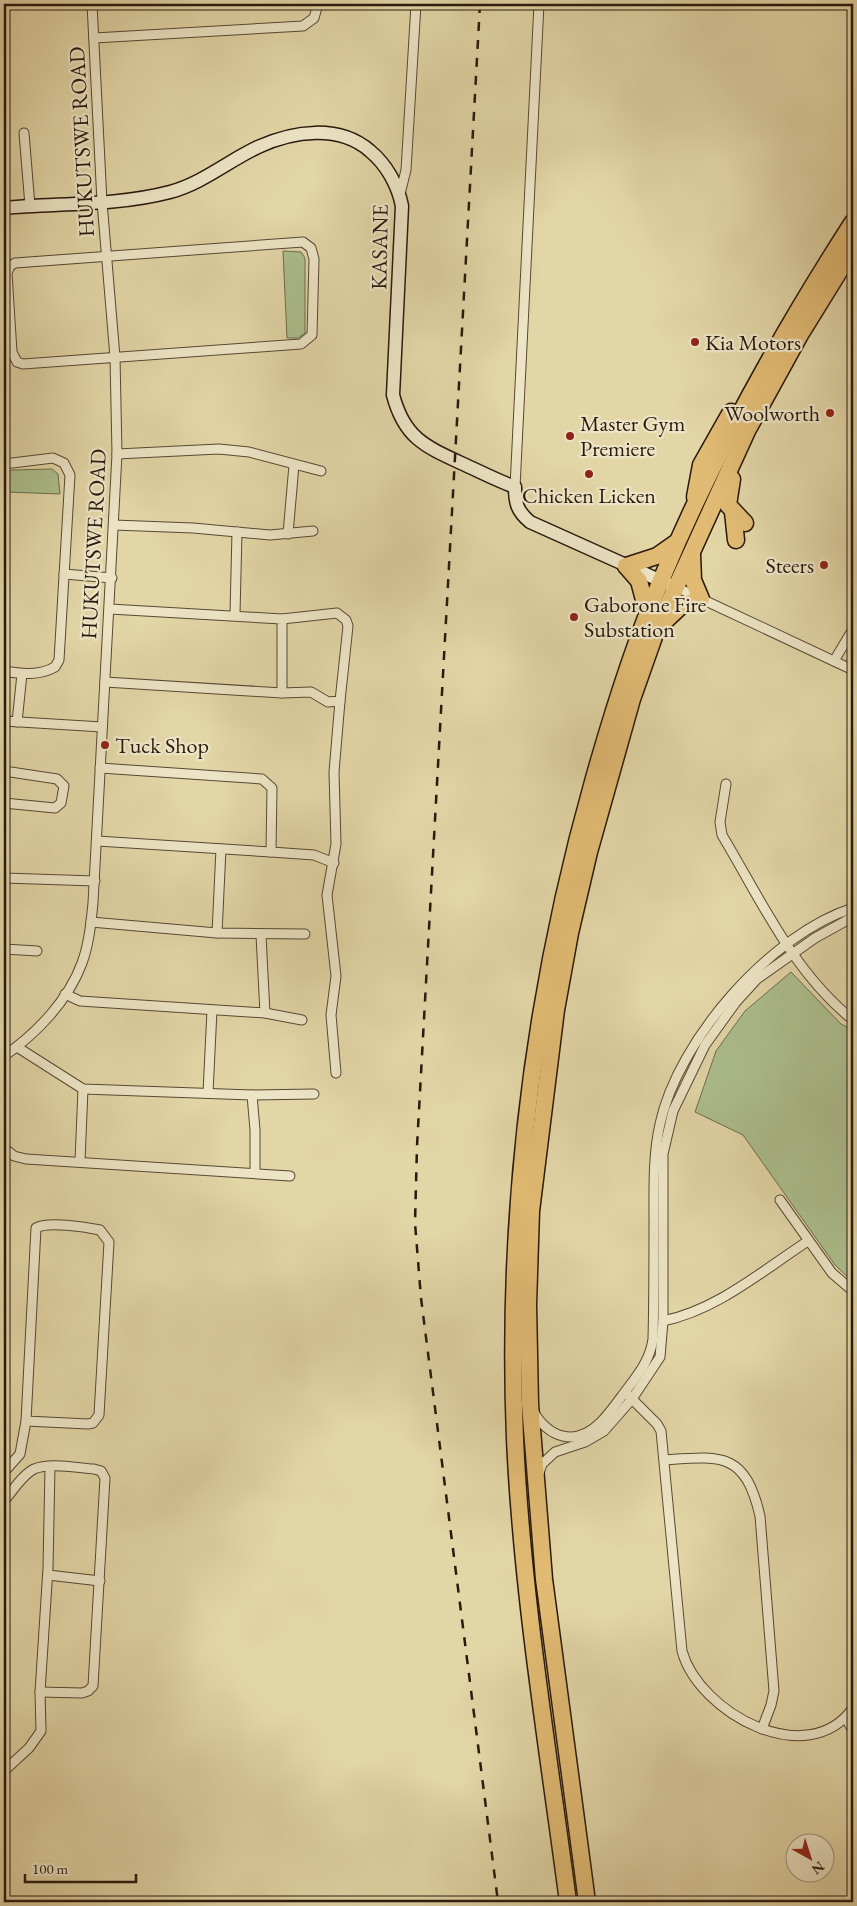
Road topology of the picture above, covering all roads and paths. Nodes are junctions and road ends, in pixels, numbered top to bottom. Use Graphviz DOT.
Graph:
graph roads {
  1 [pos="92,4"];
  2 [pos="318,4"];
  3 [pos="416,4"];
  4 [pos="539,4"];
  5 [pos="94,38"];
  6 [pos="24,133"];
  7 [pos="400,194"];
  8 [pos="102,202"];
  9 [pos="30,206"];
  10 [pos="4,208"];
  11 [pos="853,222"];
  12 [pos="853,249"];
  13 [pos="106,256"];
  14 [pos="115,357"];
  15 [pos="747,431"];
  16 [pos="117,454"];
  17 [pos="4,464"];
  18 [pos="294,465"];
  19 [pos="321,471"];
  20 [pos="515,487"];
  21 [pos="733,512"];
  22 [pos="746,523"];
  23 [pos="114,526"];
  24 [pos="314,531"];
  25 [pos="237,532"];
  26 [pos="288,534"];
  27 [pos="736,540"];
  28 [pos="678,542"];
  29 [pos="691,551"];
  30 [pos="626,566"];
  31 [pos="64,574"];
  32 [pos="112,578"];
  33 [pos="668,584"];
  34 [pos="701,599"];
  35 [pos="110,609"];
  36 [pos="235,614"];
  37 [pos="648,615"];
  38 [pos="282,619"];
  39 [pos="853,629"];
  40 [pos="656,632"];
  41 [pos="834,661"];
  42 [pos="853,670"];
  43 [pos="4,671"];
  44 [pos="22,674"];
  45 [pos="105,682"];
  46 [pos="282,693"];
  47 [pos="340,702"];
  48 [pos="4,721"];
  49 [pos="17,722"];
  50 [pos="102,727"];
  51 [pos="100,768"];
  52 [pos="4,771"];
  53 [pos="726,784"];
  54 [pos="4,803"];
  55 [pos="97,841"];
  56 [pos="221,849"];
  57 [pos="271,852"];
  58 [pos="334,863"];
  59 [pos="4,878"];
  60 [pos="95,881"];
  61 [pos="853,908"];
  62 [pos="853,917"];
  63 [pos="91,922"];
  64 [pos="218,933"];
  65 [pos="261,934"];
  66 [pos="305,934"];
  67 [pos="786,945"];
  68 [pos="4,949"];
  69 [pos="37,951"];
  70 [pos="791,954"];
  71 [pos="65,994"];
  72 [pos="212,1010"];
  73 [pos="265,1013"];
  74 [pos="302,1020"];
  75 [pos="853,1020"];
  76 [pos="17,1047"];
  77 [pos="4,1056"];
  78 [pos="336,1073"];
  79 [pos="83,1089"];
  80 [pos="208,1093"];
  81 [pos="314,1094"];
  82 [pos="252,1095"];
  83 [pos="4,1148"];
  84 [pos="80,1161"];
  85 [pos="255,1172"];
  86 [pos="290,1176"];
  87 [pos="780,1200"];
  88 [pos="808,1241"];
  89 [pos="853,1292"];
  90 [pos="663,1321"];
  91 [pos="624,1392"];
  92 [pos="632,1399"];
  93 [pos="530,1404"];
  94 [pos="26,1421"];
  95 [pos="665,1460"];
  96 [pos="50,1467"];
  97 [pos="4,1472"];
  98 [pos="535,1483"];
  99 [pos="4,1502"];
  100 [pos="48,1575"];
  101 [pos="100,1581"];
  102 [pos="40,1692"];
  103 [pos="853,1708"];
  104 [pos="846,1718"];
  105 [pos="762,1729"];
  106 [pos="853,1731"];
  107 [pos="4,1771"];
  108 [pos="568,1902"];
  109 [pos="587,1902"];
  1 -- 5 [label="street, HUKUTSWE ROAD"];
  2 -- 5 [label="street"];
  3 -- 7 [label="street"];
  4 -- 20 [label="street"];
  5 -- 8 [label="street, HUKUTSWE ROAD"];
  6 -- 9 [label="street"];
  7 -- 8 [label="street, KASANE"];
  7 -- 20 [label="street, KASANE"];
  8 -- 9 [label="street, KASANE"];
  8 -- 13 [label="street, HUKUTSWE ROAD"];
  9 -- 10 [label="street, KASANE"];
  11 -- 28 [label="highway"];
  12 -- 15 [label="highway"];
  13 -- 14 [label="street, HUKUTSWE ROAD"];
  13 -- 14 [label="street"];
  13 -- 14 [label="street"];
  14 -- 16 [label="street, HUKUTSWE ROAD"];
  15 -- 21 [label="highway"];
  15 -- 29 [label="highway"];
  16 -- 18 [label="street"];
  16 -- 23 [label="street, HUKUTSWE ROAD"];
  17 -- 31 [label="street"];
  18 -- 19 [label="street"];
  18 -- 26 [label="street"];
  20 -- 30 [label="street"];
  21 -- 22 [label="highway"];
  21 -- 27 [label="highway"];
  23 -- 25 [label="street"];
  23 -- 32 [label="street, HUKUTSWE ROAD"];
  24 -- 26 [label="street"];
  25 -- 26 [label="street"];
  25 -- 36 [label="street"];
  28 -- 30 [label="highway"];
  28 -- 33 [label="highway"];
  29 -- 33 [label="highway"];
  29 -- 34 [label="highway"];
  30 -- 33 [label="street"];
  30 -- 37 [label="highway"];
  31 -- 32 [label="street"];
  31 -- 44 [label="street"];
  32 -- 35 [label="street, HUKUTSWE ROAD"];
  33 -- 34 [label="street"];
  33 -- 37 [label="highway"];
  33 -- 40 [label="highway"];
  34 -- 40 [label="highway"];
  34 -- 41 [label="street"];
  35 -- 36 [label="street"];
  35 -- 45 [label="street, HUKUTSWE ROAD"];
  36 -- 38 [label="street"];
  37 -- 108 [label="highway"];
  38 -- 46 [label="street"];
  38 -- 47 [label="street"];
  39 -- 41 [label="street"];
  40 -- 93 [label="highway"];
  41 -- 42 [label="street"];
  43 -- 44 [label="street"];
  44 -- 49 [label="street"];
  45 -- 46 [label="street"];
  45 -- 50 [label="street, HUKUTSWE ROAD"];
  46 -- 47 [label="street"];
  47 -- 58 [label="street"];
  48 -- 49 [label="street"];
  49 -- 50 [label="street"];
  50 -- 51 [label="street, HUKUTSWE ROAD"];
  51 -- 55 [label="street, HUKUTSWE ROAD"];
  51 -- 57 [label="street"];
  52 -- 54 [label="street"];
  53 -- 67 [label="street"];
  55 -- 56 [label="street"];
  55 -- 60 [label="street, HUKUTSWE ROAD"];
  56 -- 57 [label="street"];
  56 -- 64 [label="street"];
  57 -- 58 [label="street"];
  58 -- 78 [label="street"];
  59 -- 60 [label="street"];
  60 -- 63 [label="street, HUKUTSWE ROAD"];
  61 -- 67 [label="street"];
  62 -- 70 [label="street"];
  63 -- 64 [label="street"];
  63 -- 71 [label="street, HUKUTSWE ROAD"];
  64 -- 65 [label="street"];
  65 -- 66 [label="street"];
  65 -- 73 [label="street"];
  67 -- 70 [label="street"];
  67 -- 91 [label="street"];
  68 -- 69 [label="street"];
  70 -- 75 [label="street"];
  70 -- 90 [label="street"];
  71 -- 72 [label="street"];
  71 -- 76 [label="street, HUKUTSWE ROAD"];
  72 -- 73 [label="street"];
  72 -- 80 [label="street"];
  73 -- 74 [label="street"];
  76 -- 77 [label="street, HUKUTSWE ROAD"];
  76 -- 79 [label="street"];
  79 -- 80 [label="street"];
  79 -- 84 [label="street"];
  80 -- 82 [label="street"];
  81 -- 82 [label="street"];
  82 -- 85 [label="street"];
  83 -- 84 [label="street"];
  84 -- 85 [label="street"];
  85 -- 86 [label="street"];
  87 -- 88 [label="street"];
  88 -- 89 [label="street"];
  88 -- 90 [label="street"];
  90 -- 92 [label="street"];
  91 -- 92 [label="street"];
  91 -- 93 [label="street"];
  92 -- 95 [label="street"];
  92 -- 98 [label="street"];
  93 -- 98 [label="highway"];
  94 -- 94 [label="street"];
  94 -- 97 [label="street"];
  95 -- 105 [label="street"];
  95 -- 105 [label="street"];
  96 -- 99 [label="street"];
  96 -- 100 [label="street"];
  96 -- 101 [label="street"];
  98 -- 109 [label="highway"];
  100 -- 101 [label="street"];
  100 -- 102 [label="street"];
  101 -- 102 [label="street"];
  102 -- 107 [label="street"];
  103 -- 104 [label="street"];
  104 -- 105 [label="street"];
  104 -- 106 [label="street"];
}
